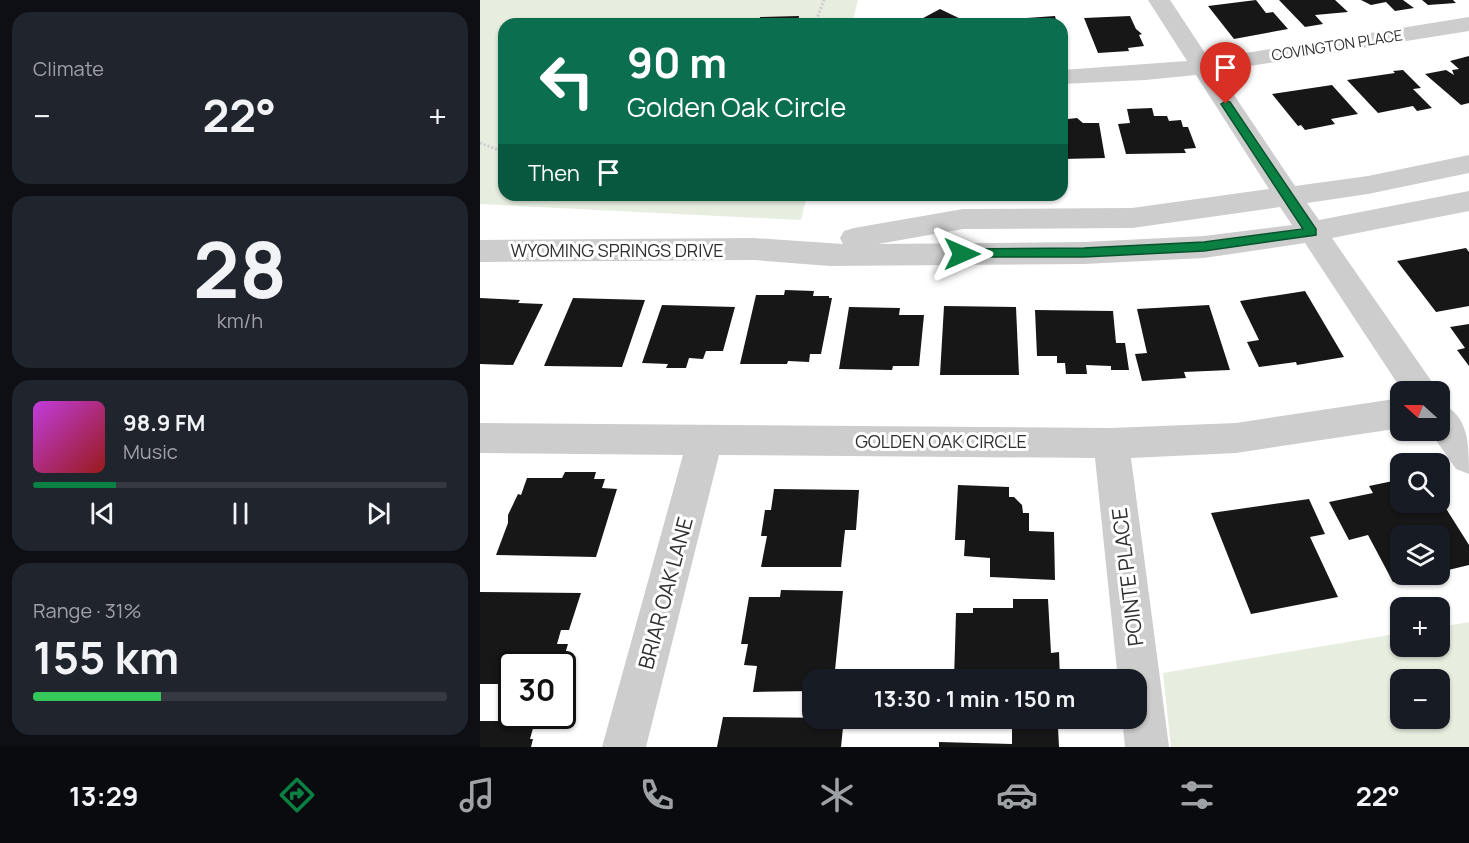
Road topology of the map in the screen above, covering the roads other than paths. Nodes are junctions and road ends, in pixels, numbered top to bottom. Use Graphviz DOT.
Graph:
graph roads {
  1 [pos="1159,0"];
  2 [pos="1469,24"];
  3 [pos="1201,67"];
  4 [pos="1068,76"];
  5 [pos="1469,164"];
  6 [pos="1288,197"];
  7 [pos="1469,201"];
  8 [pos="1312,232"];
  9 [pos="754,249"];
  10 [pos="480,251"];
  11 [pos="1414,381"];
  12 [pos="1390,415"];
  13 [pos="1450,432"];
  14 [pos="480,438"];
  15 [pos="705,440"];
  16 [pos="1111,443"];
  17 [pos="1469,458"];
  18 [pos="624,747"];
  19 [pos="1147,747"];
  1 -- 3 [label="street"];
  2 -- 3 [label="street, COVINGTON PLACE"];
  3 -- 4 [label="street, COVINGTON PLACE"];
  3 -- 6 [label="street"];
  5 -- 6 [label="street, WYOMING SPRINGS DRIVE"];
  6 -- 8 [label="street"];
  6 -- 9 [label="street, WYOMING SPRINGS DRIVE"];
  7 -- 8 [label="street, WYOMING SPRINGS DRIVE"];
  8 -- 9 [label="street, WYOMING SPRINGS DRIVE"];
  8 -- 11 [label="street"];
  9 -- 10 [label="street, WYOMING SPRINGS DRIVE"];
  12 -- 16 [label="street, GOLDEN OAK CIRCLE"];
  13 -- 17 [label="street"];
  14 -- 15 [label="street, GOLDEN OAK CIRCLE"];
  15 -- 16 [label="street, GOLDEN OAK CIRCLE"];
  15 -- 18 [label="street, BRIAR OAK LANE"];
  16 -- 19 [label="street, POINTE PLACE"];
}
